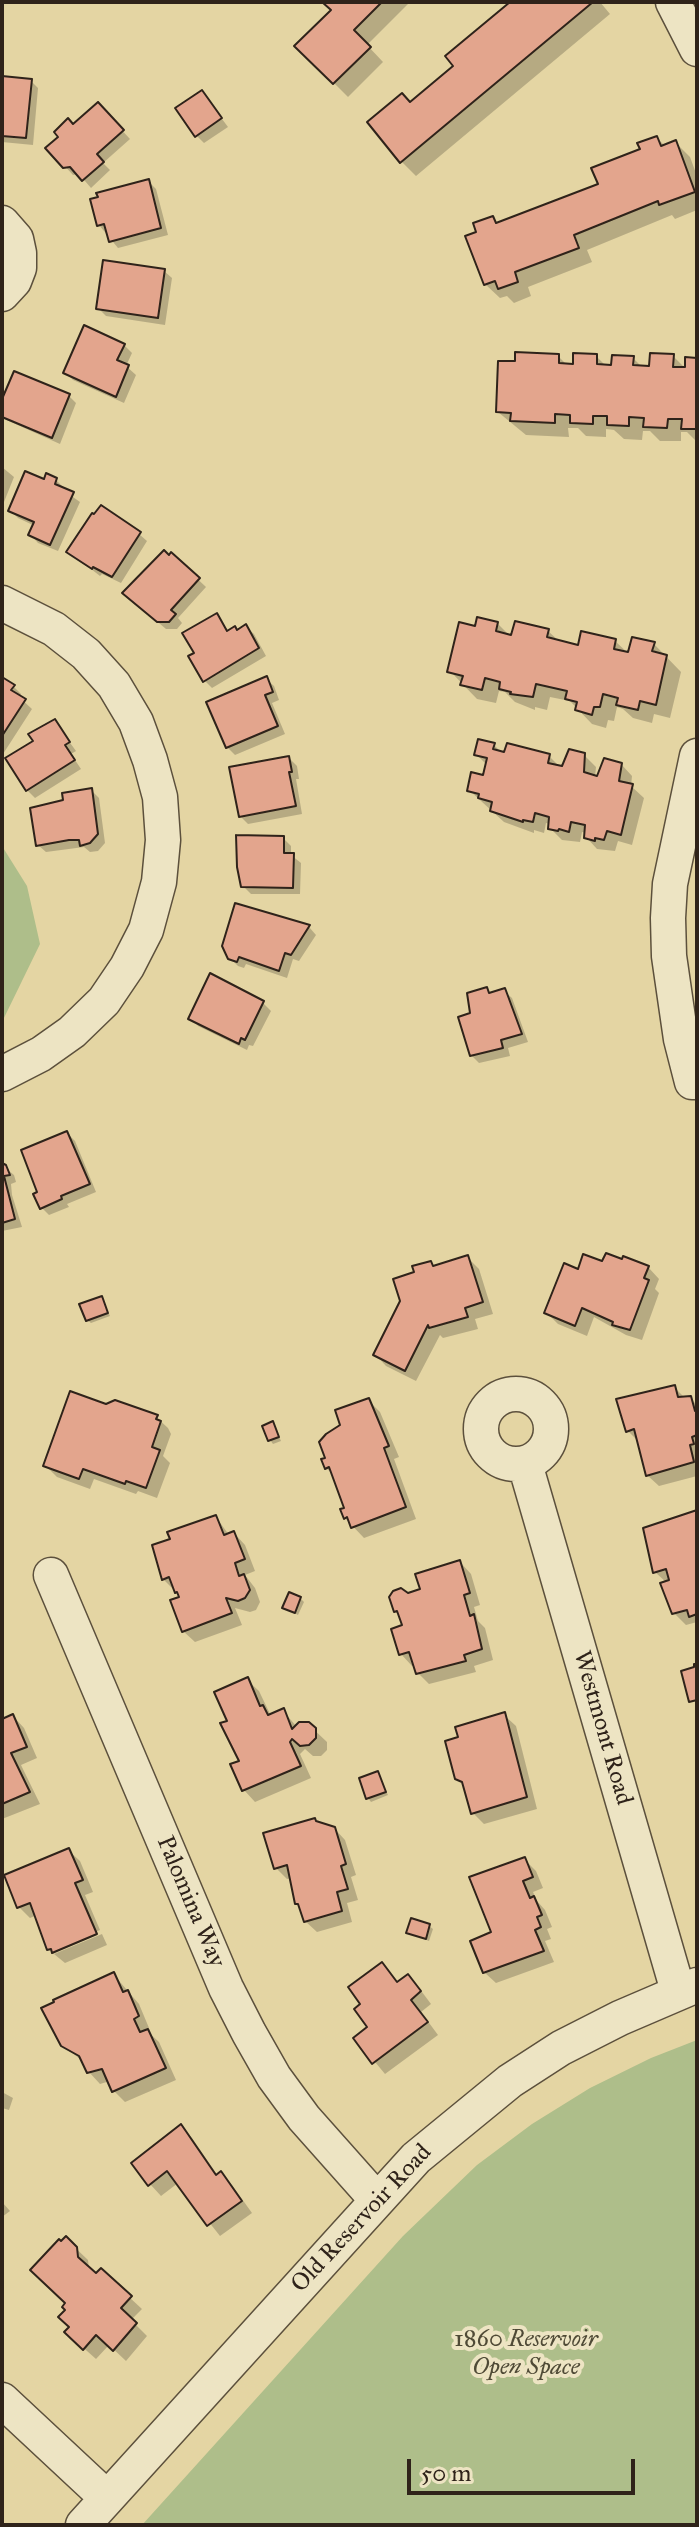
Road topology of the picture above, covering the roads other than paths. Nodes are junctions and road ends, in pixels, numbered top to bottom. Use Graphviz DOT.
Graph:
graph roads {
  1 [pos="673,2"];
  2 [pos="697,49"];
  3 [pos="2,223"];
  4 [pos="2,294"];
  5 [pos="2,603"];
  6 [pos="697,756"];
  7 [pos="2,1074"];
  8 [pos="694,1082"];
  9 [pos="525,1464"];
  10 [pos="51,1575"];
  11 [pos="688,1988"];
  12 [pos="376,2199"];
  13 [pos="2,2400"];
  14 [pos="107,2498"];
  15 [pos="83,2525"];
  1 -- 2 [label="street"];
  3 -- 4 [label="street"];
  5 -- 7 [label="street"];
  6 -- 8 [label="street"];
  9 -- 11 [label="street, Westmont Road"];
  10 -- 12 [label="street, Palomina Way"];
  11 -- 12 [label="street, Old Reservoir Road"];
  12 -- 14 [label="street, Old Reservoir Road"];
  13 -- 14 [label="street"];
  14 -- 15 [label="street, Old Reservoir Road"];
}
